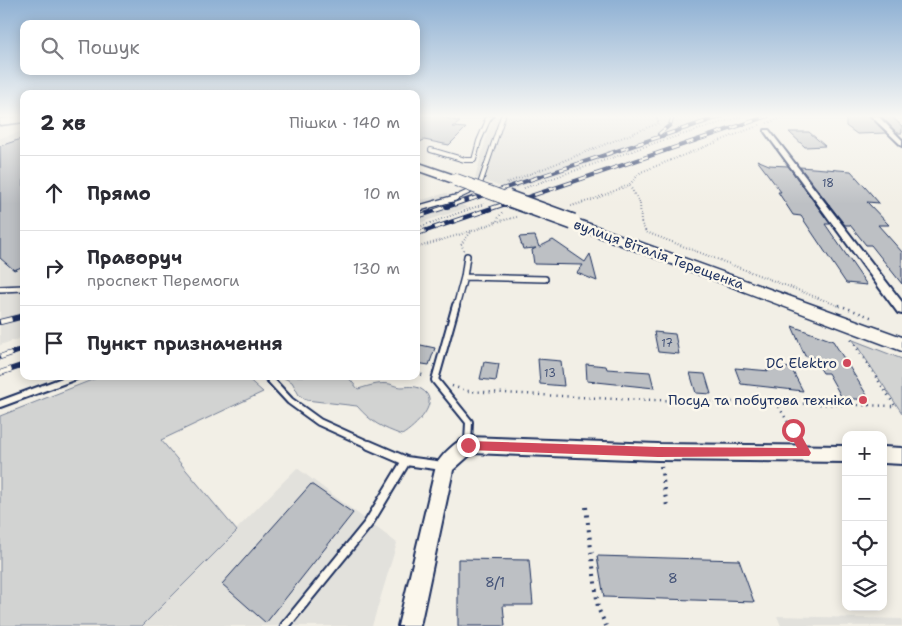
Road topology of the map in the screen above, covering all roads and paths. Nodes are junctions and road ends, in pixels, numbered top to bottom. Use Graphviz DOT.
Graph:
graph roads {
  1 [pos="478,145"];
  2 [pos="493,145"];
  3 [pos="603,145"];
  4 [pos="651,145"];
  5 [pos="716,145"];
  6 [pos="777,145"];
  7 [pos="431,150"];
  8 [pos="420,167"];
  9 [pos="502,185"];
  10 [pos="516,191"];
  11 [pos="489,202"];
  12 [pos="420,208"];
  13 [pos="505,208"];
  14 [pos="420,227"];
  15 [pos="472,230"];
  16 [pos="420,247"];
  17 [pos="467,256"];
  18 [pos="464,277"];
  19 [pos="545,279"];
  20 [pos="20,288"];
  21 [pos="0,289"];
  22 [pos="902,310"];
  23 [pos="878,320"];
  24 [pos="850,334"];
  25 [pos="902,344"];
  26 [pos="20,348"];
  27 [pos="0,355"];
  28 [pos="420,374"];
  29 [pos="65,380"];
  30 [pos="271,380"];
  31 [pos="435,380"];
  32 [pos="776,402"];
  33 [pos="0,404"];
  34 [pos="468,445"];
  35 [pos="658,452"];
  36 [pos="805,453"];
  37 [pos="842,454"];
  38 [pos="887,455"];
  39 [pos="902,456"];
  40 [pos="406,461"];
  41 [pos="445,466"];
  42 [pos="586,507"];
  43 [pos="667,507"];
  44 [pos="286,626"];
  45 [pos="408,626"];
  46 [pos="606,626"];
  1 -- 7 [label="lane"];
  2 -- 12 [label="lane"];
  3 -- 9 [label="path"];
  4 -- 10 [label="path"];
  5 -- 23 [label="path"];
  6 -- 22 [label="street"];
  8 -- 25 [label="main road, вулиця Віталія Терещенка, bridge"];
  11 -- 14 [label="path"];
  13 -- 15 [label="path"];
  15 -- 16 [label="path"];
  15 -- 17 [label="path"];
  17 -- 18 [label="lane"];
  18 -- 19 [label="lane"];
  18 -- 31 [label="lane"];
  20 -- 21 [label="lane"];
  24 -- 32 [label="path"];
  26 -- 27 [label="path"];
  28 -- 31 [label="path"];
  29 -- 33 [label="lane"];
  30 -- 40 [label="lane"];
  31 -- 32 [label="path"];
  31 -- 34 [label="lane"];
  32 -- 36 [label="path"];
  34 -- 35 [label="street"];
  34 -- 41 [label="street"];
  35 -- 36 [label="street"];
  35 -- 43 [label="path"];
  36 -- 37 [label="street"];
  38 -- 39 [label="street"];
  40 -- 41 [label="lane"];
  40 -- 44 [label="lane"];
  41 -- 45 [label="street"];
  42 -- 46 [label="path"];
}
